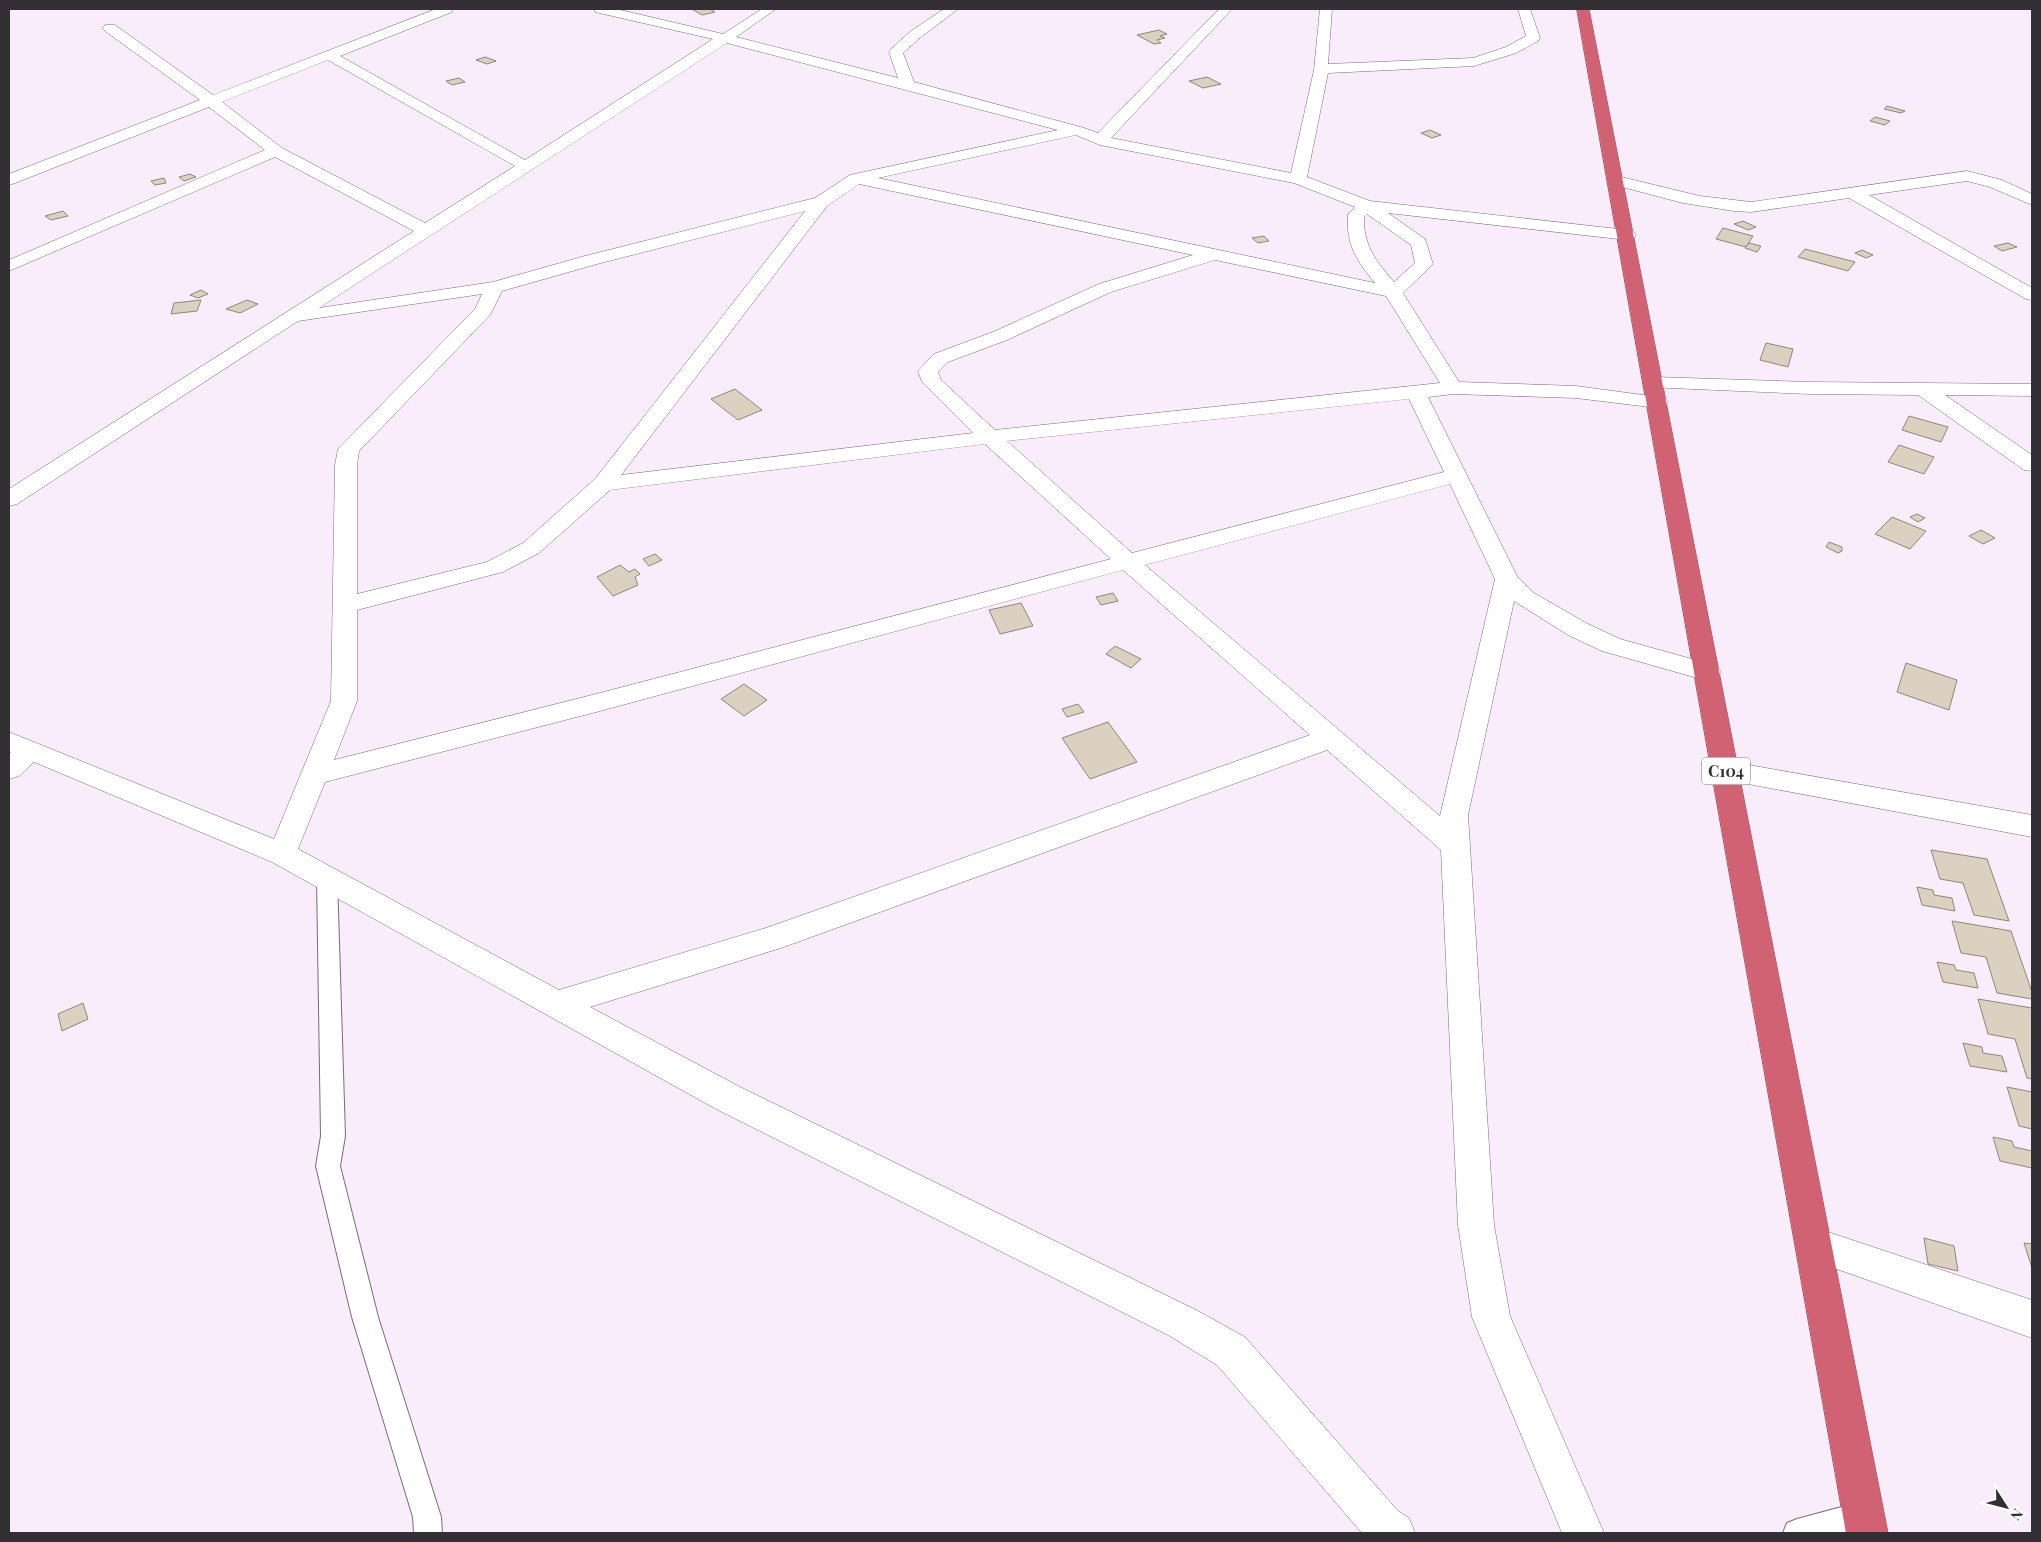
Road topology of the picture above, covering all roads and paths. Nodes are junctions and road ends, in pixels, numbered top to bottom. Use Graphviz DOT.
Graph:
graph roads {
  1 [pos="447,9"];
  2 [pos="600,9"];
  3 [pos="770,9"];
  4 [pos="952,9"];
  5 [pos="1226,9"];
  6 [pos="1326,9"];
  7 [pos="1524,9"];
  8 [pos="1584,9"];
  9 [pos="110,28"];
  10 [pos="728,38"];
  11 [pos="328,55"];
  12 [pos="1321,70"];
  13 [pos="907,83"];
  14 [pos="211,101"];
  15 [pos="1079,131"];
  16 [pos="1100,140"];
  17 [pos="276,151"];
  18 [pos="527,167"];
  19 [pos="856,178"];
  20 [pos="1298,179"];
  21 [pos="9,180"];
  22 [pos="1616,181"];
  23 [pos="1854,193"];
  24 [pos="2032,200"];
  25 [pos="821,202"];
  26 [pos="1367,206"];
  27 [pos="428,231"];
  28 [pos="1627,235"];
  29 [pos="1214,254"];
  30 [pos="9,266"];
  31 [pos="495,287"];
  32 [pos="1393,292"];
  33 [pos="2032,295"];
  34 [pos="294,317"];
  35 [pos="1453,388"];
  36 [pos="1924,390"];
  37 [pos="2032,390"];
  38 [pos="1416,392"];
  39 [pos="1656,392"];
  40 [pos="989,437"];
  41 [pos="2032,465"];
  42 [pos="1457,475"];
  43 [pos="603,484"];
  44 [pos="9,499"];
  45 [pos="1127,561"];
  46 [pos="1508,579"];
  47 [pos="345,605"];
  48 [pos="1708,672"];
  49 [pos="1331,738"];
  50 [pos="16,753"];
  51 [pos="1726,771"];
  52 [pos="314,775"];
  53 [pos="2032,826"];
  54 [pos="1456,846"];
  55 [pos="282,854"];
  56 [pos="327,878"];
  57 [pos="556,1004"];
  58 [pos="1813,1244"];
  59 [pos="2032,1319"];
  60 [pos="1865,1524"];
  61 [pos="428,1533"];
  62 [pos="1394,1533"];
  63 [pos="1583,1533"];
  64 [pos="1797,1533"];
  1 -- 11 [label="street"];
  2 -- 10 [label="street"];
  3 -- 10 [label="street"];
  4 -- 13 [label="street"];
  5 -- 16 [label="street"];
  6 -- 12 [label="street"];
  7 -- 12 [label="street"];
  8 -- 22 [label="highway, C104"];
  9 -- 14 [label="street"];
  10 -- 13 [label="street"];
  10 -- 18 [label="street"];
  11 -- 14 [label="street"];
  11 -- 18 [label="street"];
  12 -- 20 [label="street"];
  13 -- 15 [label="street"];
  14 -- 17 [label="street"];
  14 -- 21 [label="street"];
  15 -- 16 [label="street"];
  15 -- 19 [label="street"];
  16 -- 20 [label="street"];
  17 -- 27 [label="street"];
  17 -- 30 [label="street"];
  18 -- 27 [label="street"];
  19 -- 25 [label="street"];
  19 -- 29 [label="street"];
  20 -- 26 [label="street"];
  22 -- 23 [label="street"];
  22 -- 28 [label="highway, C104"];
  23 -- 24 [label="street"];
  23 -- 33 [label="street"];
  25 -- 31 [label="street"];
  25 -- 43 [label="street"];
  26 -- 28 [label="street"];
  26 -- 32 [label="street"];
  26 -- 32 [label="street"];
  27 -- 34 [label="street"];
  28 -- 39 [label="highway, C104"];
  29 -- 32 [label="street"];
  29 -- 40 [label="street"];
  31 -- 34 [label="street"];
  31 -- 47 [label="street"];
  32 -- 35 [label="street"];
  34 -- 44 [label="street"];
  35 -- 38 [label="street"];
  35 -- 39 [label="street"];
  36 -- 37 [label="street"];
  36 -- 39 [label="street"];
  36 -- 41 [label="street"];
  38 -- 40 [label="street"];
  38 -- 42 [label="street"];
  39 -- 48 [label="highway, C104"];
  40 -- 43 [label="street"];
  40 -- 45 [label="street"];
  42 -- 45 [label="street"];
  42 -- 46 [label="street"];
  43 -- 47 [label="street"];
  45 -- 49 [label="street"];
  45 -- 52 [label="street"];
  46 -- 48 [label="street"];
  46 -- 54 [label="street"];
  47 -- 52 [label="street"];
  48 -- 51 [label="highway, C104"];
  49 -- 54 [label="street"];
  49 -- 57 [label="street"];
  50 -- 55 [label="street"];
  51 -- 53 [label="street"];
  51 -- 58 [label="highway, C104"];
  52 -- 55 [label="street"];
  54 -- 63 [label="street"];
  55 -- 56 [label="street"];
  56 -- 57 [label="street"];
  56 -- 61 [label="lane"];
  57 -- 62 [label="street"];
  58 -- 59 [label="street"];
  58 -- 60 [label="highway, C104"];
  60 -- 64 [label="lane"];
}
